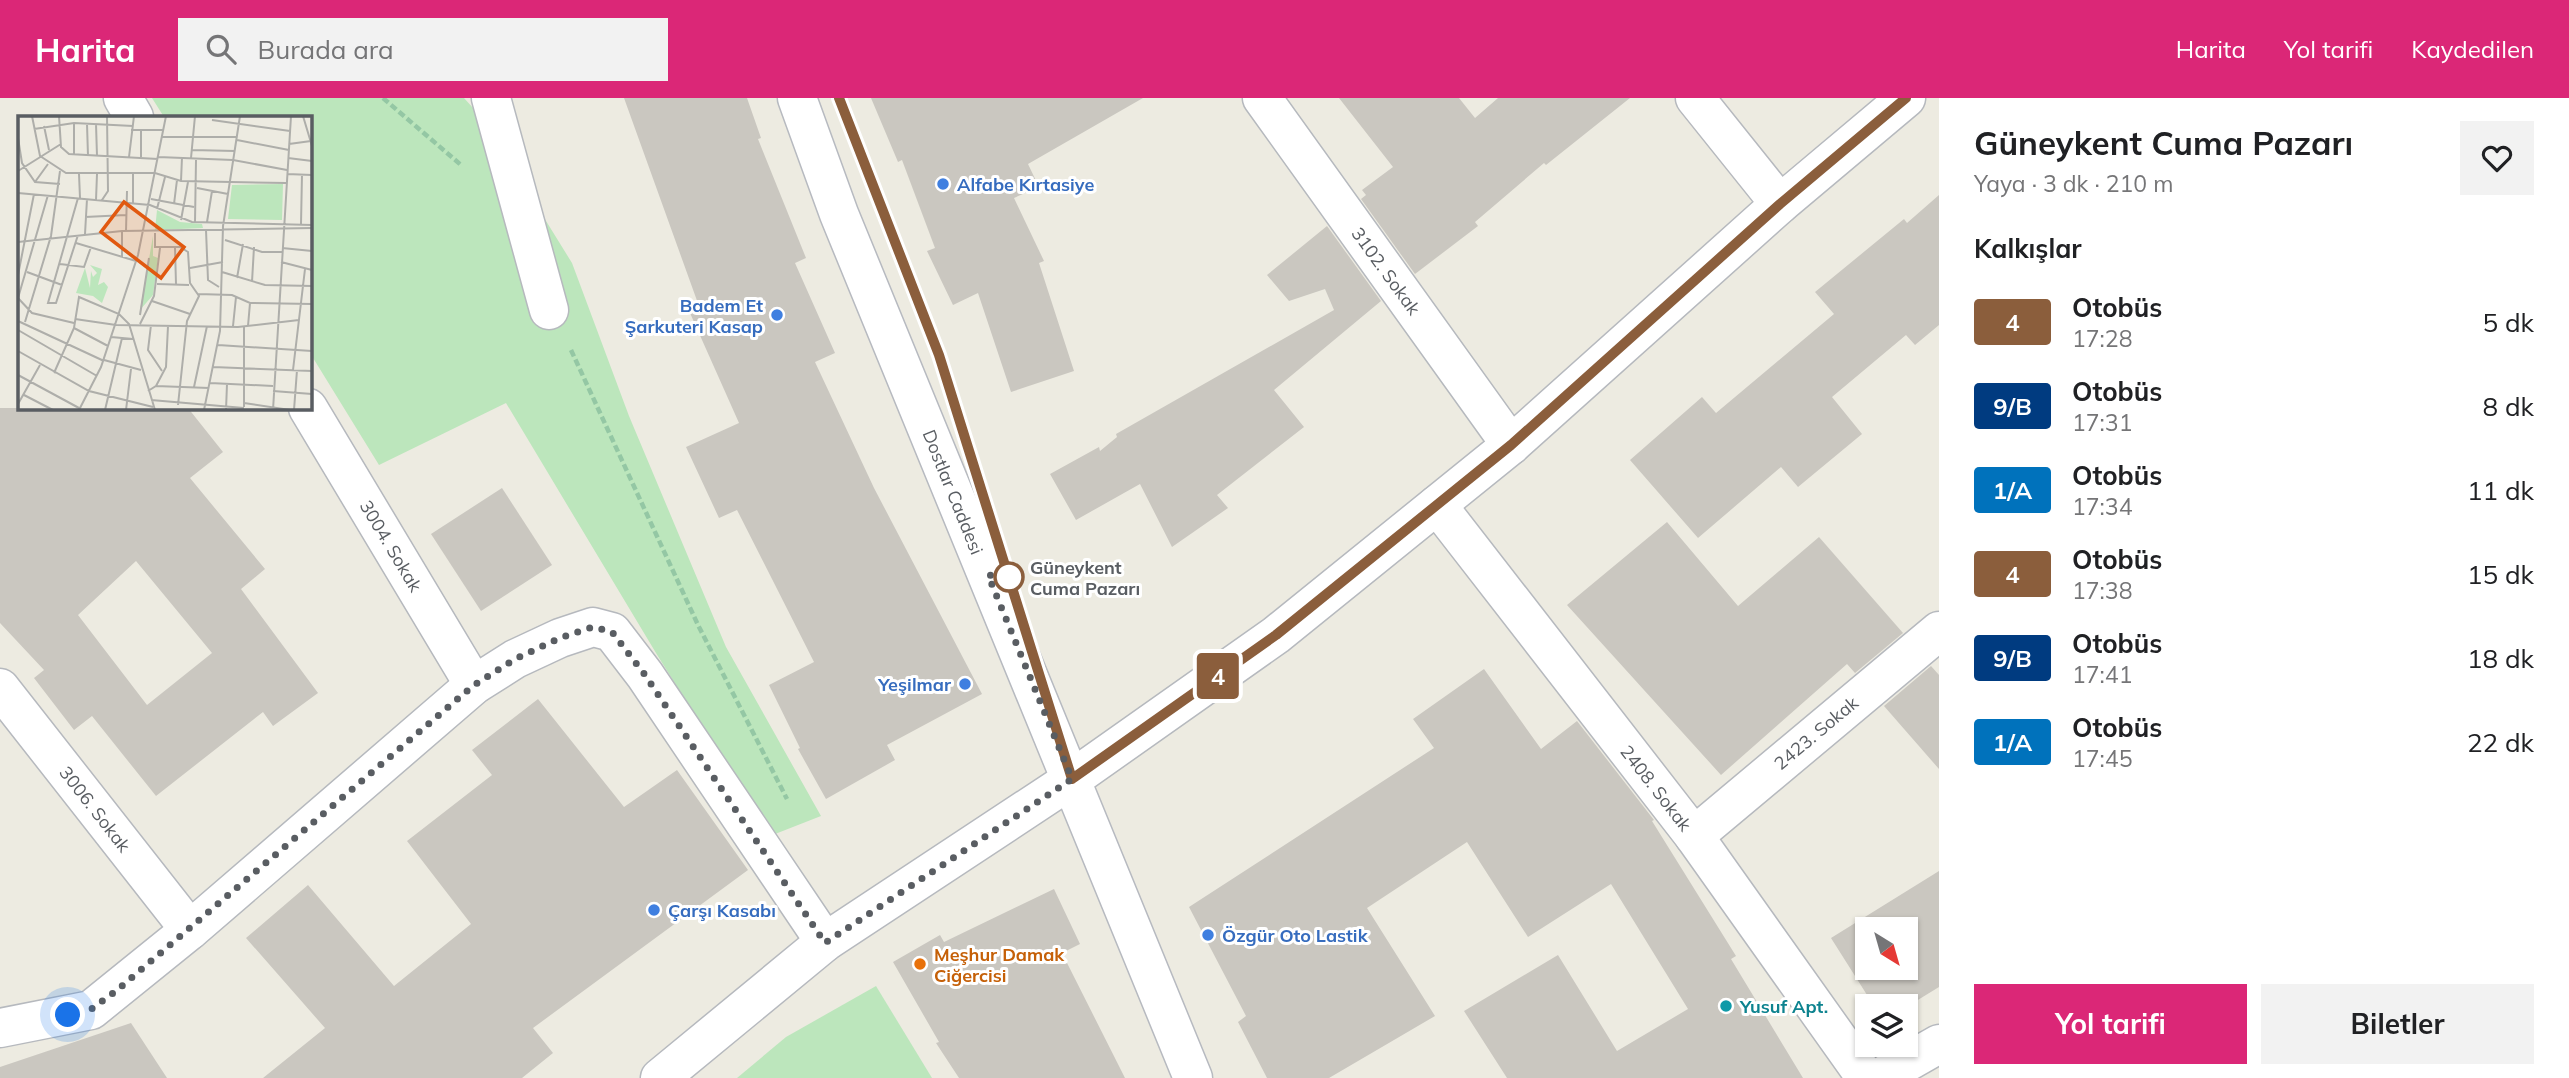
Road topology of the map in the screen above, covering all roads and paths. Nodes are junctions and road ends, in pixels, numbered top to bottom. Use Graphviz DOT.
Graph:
graph roads {
  1 [pos="122,98"];
  2 [pos="383,98"];
  3 [pos="491,98"];
  4 [pos="797,98"];
  5 [pos="1262,98"];
  6 [pos="1695,98"];
  7 [pos="1906,98"];
  8 [pos="133,116"];
  9 [pos="468,176"];
  10 [pos="1780,204"];
  11 [pos="549,310"];
  12 [pos="309,410"];
  13 [pos="1511,445"];
  14 [pos="1437,505"];
  15 [pos="1939,631"];
  16 [pos="474,685"];
  17 [pos="0,688"];
  18 [pos="1072,779"];
  19 [pos="788,799"];
  20 [pos="1693,836"];
  21 [pos="190,930"];
  22 [pos="825,943"];
  23 [pos="0,1028"];
  24 [pos="1939,1044"];
  25 [pos="660,1078"];
  26 [pos="1193,1078"];
  27 [pos="1866,1078"];
  28 [pos="1879,1078"];
  1 -- 8 [label="street"];
  2 -- 9 [label="path"];
  3 -- 11 [label="street"];
  4 -- 18 [label="street, Dostlar Caddesi"];
  5 -- 13 [label="street, 3102. Sokak"];
  6 -- 10 [label="street"];
  7 -- 10 [label="street"];
  10 -- 13 [label="street"];
  11 -- 19 [label="path"];
  12 -- 16 [label="street, 3004. Sokak"];
  13 -- 14 [label="street"];
  14 -- 18 [label="street"];
  14 -- 20 [label="street, 2408. Sokak"];
  15 -- 20 [label="street, 2423. Sokak"];
  16 -- 21 [label="street"];
  16 -- 22 [label="street"];
  17 -- 21 [label="street, 3006. Sokak"];
  18 -- 22 [label="street"];
  18 -- 26 [label="street, Dostlar Caddesi"];
  20 -- 27 [label="street, 2408. Sokak"];
  21 -- 23 [label="street"];
  22 -- 25 [label="street"];
  24 -- 28 [label="street"];
}
